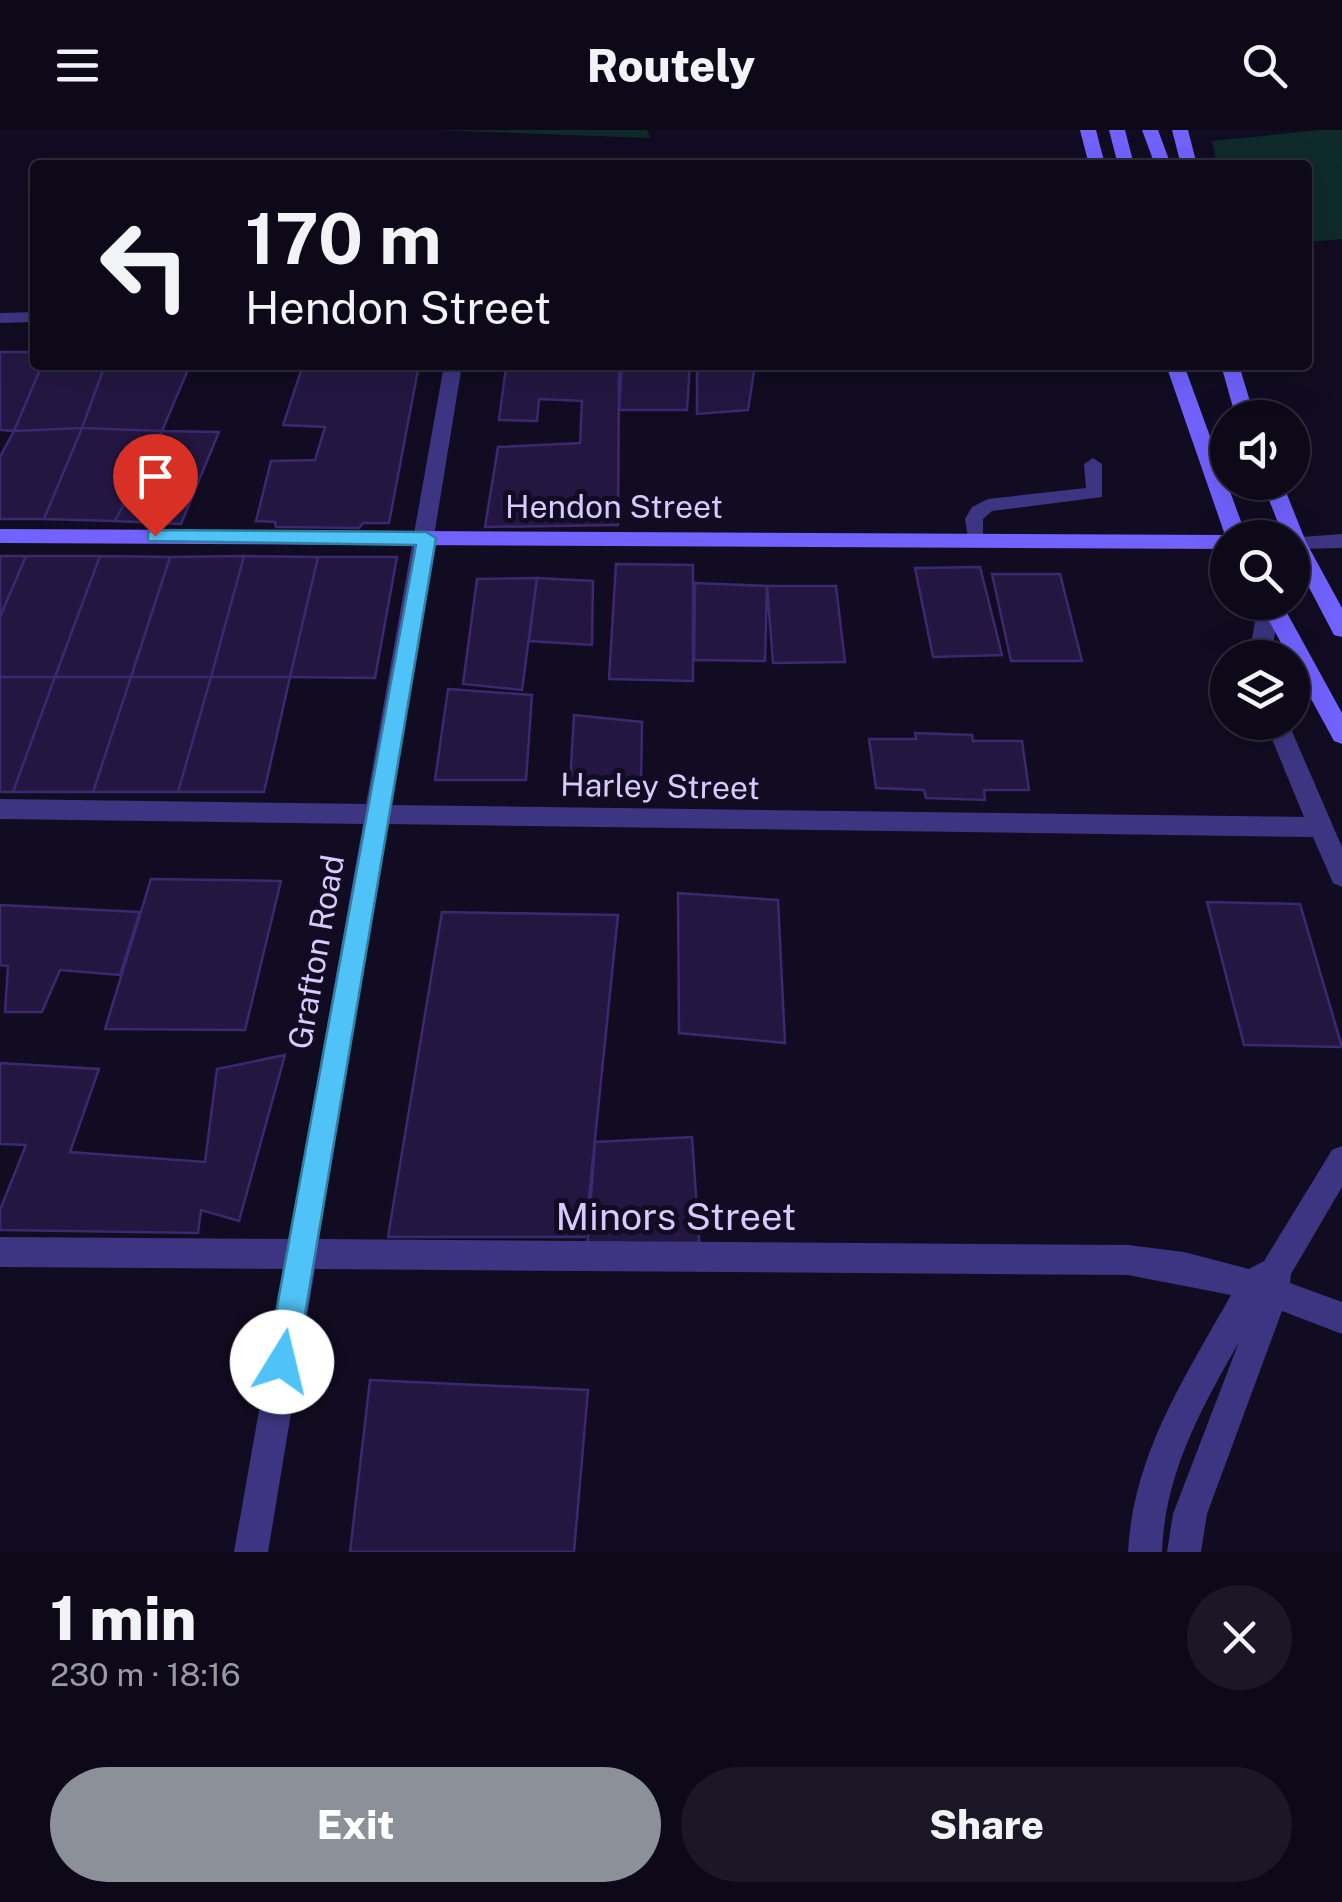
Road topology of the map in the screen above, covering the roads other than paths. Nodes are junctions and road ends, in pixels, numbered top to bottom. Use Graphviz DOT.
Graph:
graph roads {
  1 [pos="1088,130"];
  2 [pos="1117,130"];
  3 [pos="1150,130"];
  4 [pos="1180,130"];
  5 [pos="1096,160"];
  6 [pos="1125,160"];
  7 [pos="1161,160"];
  8 [pos="1188,160"];
  9 [pos="30,317"];
  10 [pos="0,318"];
  11 [pos="452,370"];
  12 [pos="1178,370"];
  13 [pos="1232,370"];
  14 [pos="1241,400"];
  15 [pos="1093,464"];
  16 [pos="1231,520"];
  17 [pos="0,536"];
  18 [pos="426,538"];
  19 [pos="976,540"];
  20 [pos="1342,541"];
  21 [pos="1210,542"];
  22 [pos="1310,542"];
  23 [pos="1310,564"];
  24 [pos="1333,595"];
  25 [pos="1279,620"];
  26 [pos="1342,629"];
  27 [pos="1342,736"];
  28 [pos="1283,740"];
  29 [pos="0,809"];
  30 [pos="376,814"];
  31 [pos="1320,828"];
  32 [pos="1342,876"];
  33 [pos="1342,1160"];
  34 [pos="0,1252"];
  35 [pos="300,1253"];
  36 [pos="1268,1282"];
  37 [pos="1342,1318"];
  38 [pos="251,1552"];
  39 [pos="1145,1552"];
  40 [pos="1184,1552"];
  1 -- 5 [label="street"];
  2 -- 6 [label="street"];
  3 -- 7 [label="street"];
  4 -- 8 [label="street"];
  9 -- 10 [label="street"];
  11 -- 18 [label="street, Grafton Road"];
  12 -- 16 [label="street"];
  13 -- 14 [label="street"];
  15 -- 19 [label="lane"];
  17 -- 18 [label="street, Hendon Street"];
  18 -- 19 [label="street, Hendon Street"];
  18 -- 30 [label="street, Grafton Road"];
  19 -- 21 [label="street, Hendon Street"];
  20 -- 22 [label="street"];
  23 -- 24 [label="street"];
  24 -- 26 [label="street"];
  25 -- 27 [label="street"];
  28 -- 31 [label="street"];
  29 -- 30 [label="street, Harley Street"];
  30 -- 31 [label="street, Harley Street"];
  30 -- 35 [label="street, Grafton Road"];
  31 -- 32 [label="street"];
  33 -- 36 [label="street"];
  34 -- 35 [label="street, Minors Street"];
  35 -- 36 [label="street, Minors Street"];
  35 -- 38 [label="street, Grafton Road"];
  36 -- 37 [label="street, Minors Street"];
  36 -- 39 [label="street"];
  36 -- 40 [label="street"];
}
